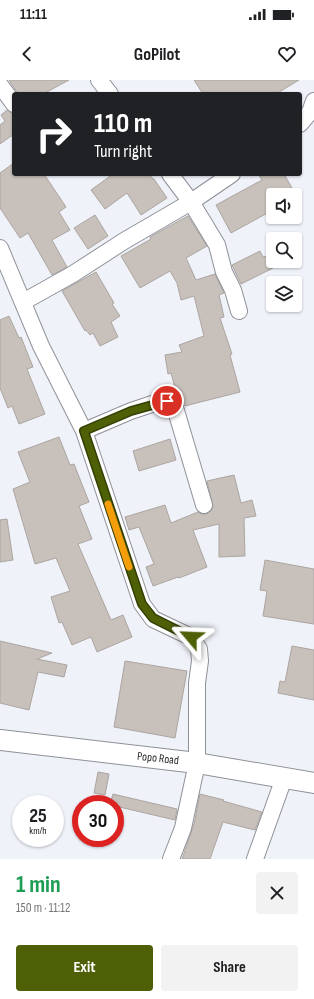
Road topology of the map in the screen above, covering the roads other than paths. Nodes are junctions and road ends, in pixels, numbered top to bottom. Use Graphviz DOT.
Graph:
graph roads {
  1 [pos="100,80"];
  2 [pos="109,92"];
  3 [pos="314,101"];
  4 [pos="302,122"];
  5 [pos="172,176"];
  6 [pos="229,176"];
  7 [pos="191,202"];
  8 [pos="0,248"];
  9 [pos="23,302"];
  10 [pos="239,311"];
  11 [pos="84,431"];
  12 [pos="204,505"];
  13 [pos="0,740"];
  14 [pos="197,763"];
  15 [pos="284,778"];
  16 [pos="314,783"];
  17 [pos="171,859"];
  18 [pos="255,859"];
  1 -- 2 [label="street"];
  3 -- 4 [label="street"];
  5 -- 7 [label="street"];
  6 -- 7 [label="street"];
  7 -- 9 [label="street"];
  7 -- 10 [label="street"];
  8 -- 9 [label="street"];
  9 -- 11 [label="street"];
  11 -- 12 [label="street"];
  11 -- 14 [label="street"];
  13 -- 14 [label="main road, Popo Road"];
  14 -- 15 [label="main road, Popo Road"];
  14 -- 17 [label="street"];
  15 -- 16 [label="main road, Popo Road"];
  15 -- 18 [label="street"];
}
